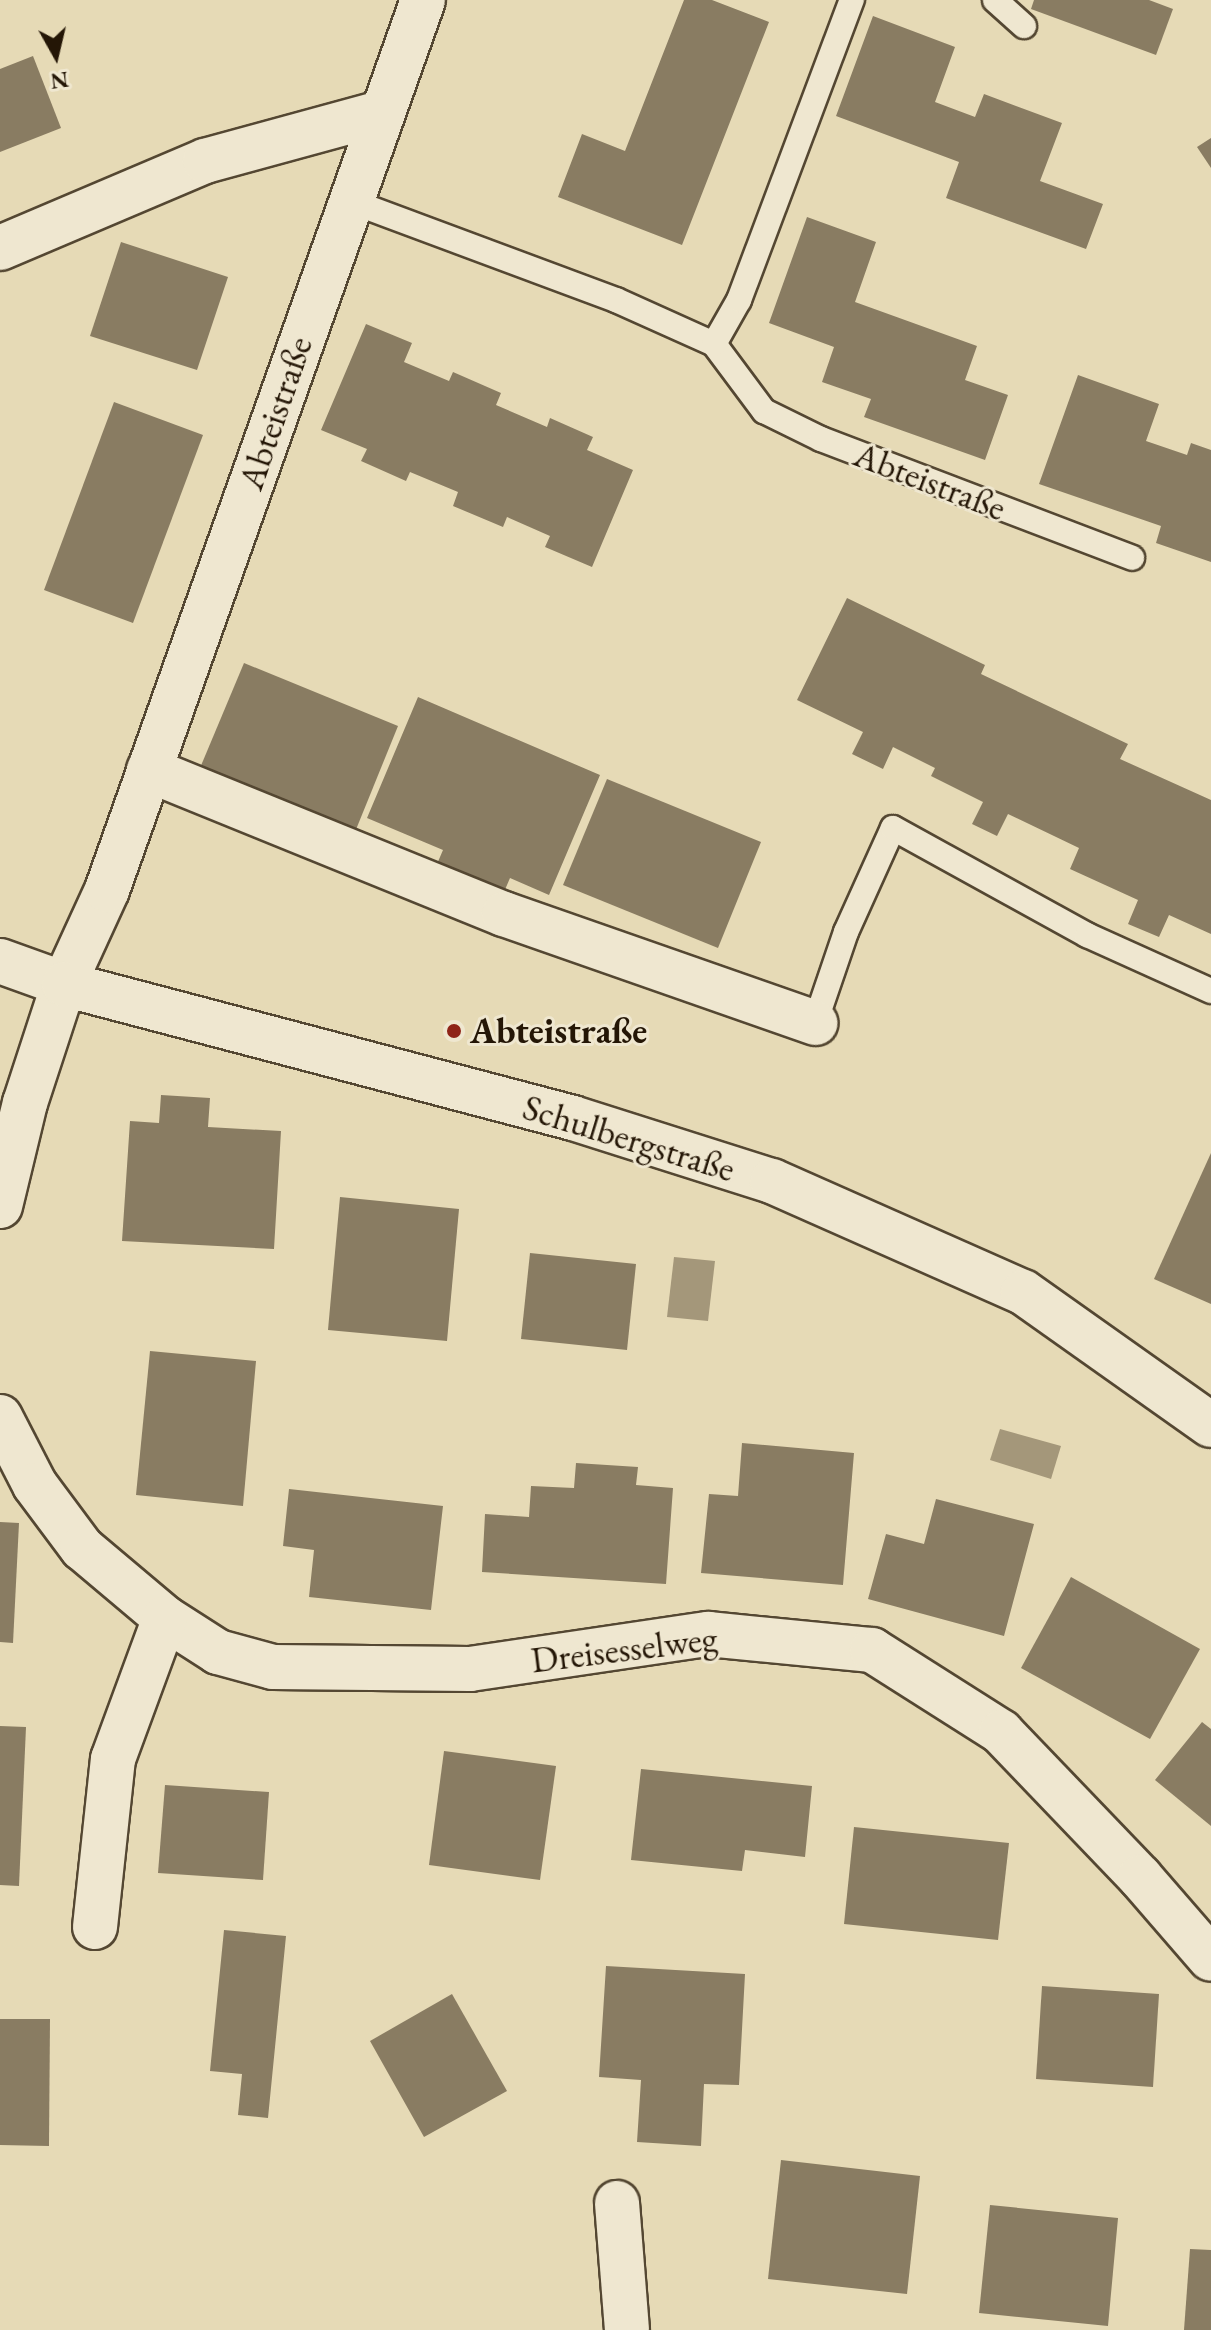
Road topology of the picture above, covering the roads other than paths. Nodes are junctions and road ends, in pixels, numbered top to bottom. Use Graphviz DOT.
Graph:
graph roads {
  1 [pos="423,0"];
  2 [pos="852,0"];
  3 [pos="995,0"];
  4 [pos="1024,26"];
  5 [pos="380,113"];
  6 [pos="350,201"];
  7 [pos="0,248"];
  8 [pos="714,344"];
  9 [pos="1132,558"];
  10 [pos="149,770"];
  11 [pos="0,961"];
  12 [pos="64,984"];
  13 [pos="1211,991"];
  14 [pos="815,1023"];
  15 [pos="0,1206"];
  16 [pos="0,1417"];
  17 [pos="1211,1425"];
  18 [pos="165,1618"];
  19 [pos="95,1927"];
  20 [pos="1211,1959"];
  21 [pos="617,2203"];
  22 [pos="627,2330"];
  1 -- 5 [label="street, Abteistraße"];
  2 -- 8 [label="lane"];
  3 -- 4 [label="lane"];
  5 -- 6 [label="street, Abteistraße"];
  5 -- 7 [label="street"];
  6 -- 8 [label="lane"];
  6 -- 10 [label="street, Abteistraße"];
  8 -- 9 [label="lane, Abteistraße"];
  10 -- 12 [label="street, Abteistraße"];
  10 -- 14 [label="street"];
  11 -- 12 [label="street, Schulbergstraße"];
  12 -- 15 [label="street"];
  12 -- 17 [label="street, Schulbergstraße"];
  13 -- 14 [label="lane"];
  16 -- 18 [label="street, Dreisesselweg"];
  18 -- 19 [label="street"];
  18 -- 20 [label="street, Dreisesselweg"];
  21 -- 22 [label="street"];
}
